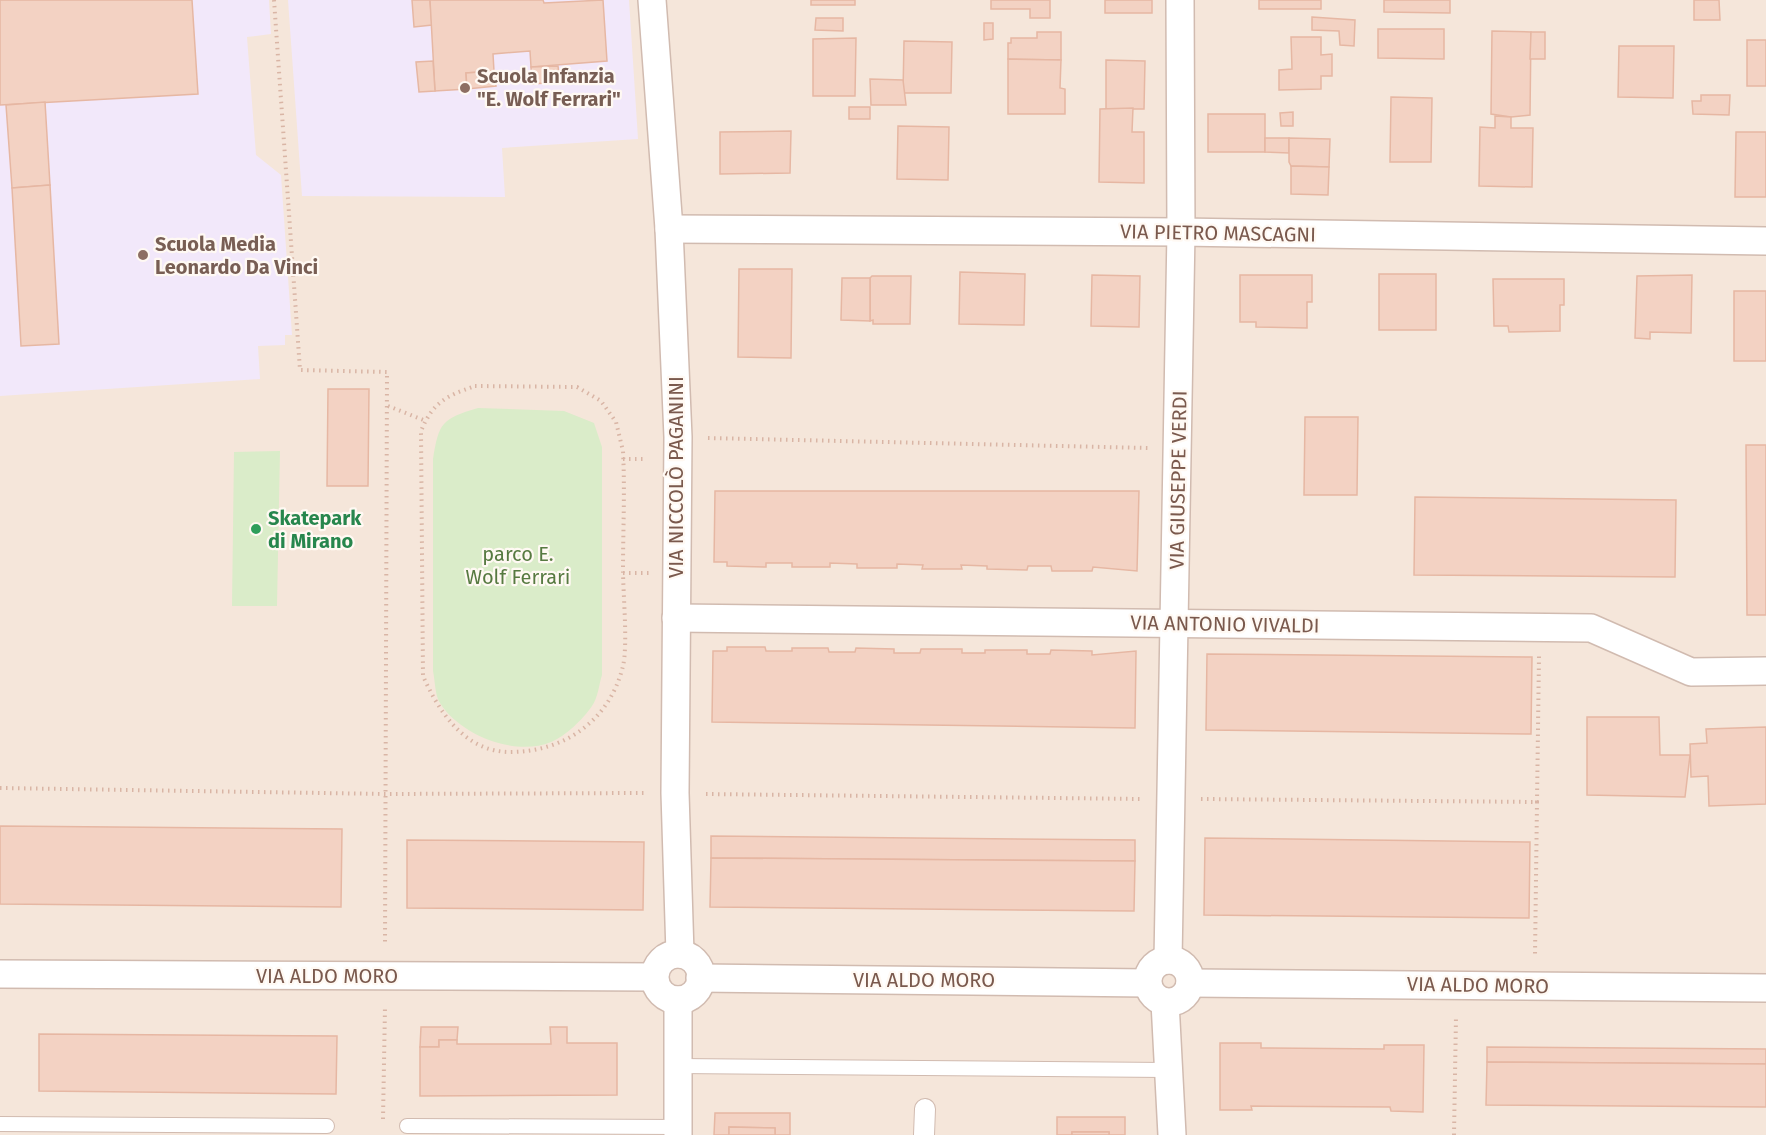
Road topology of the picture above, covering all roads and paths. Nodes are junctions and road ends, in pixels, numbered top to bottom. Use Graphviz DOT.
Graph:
graph roads {
  1 [pos="274,0"];
  2 [pos="652,0"];
  3 [pos="1180,0"];
  4 [pos="669,229"];
  5 [pos="1181,232"];
  6 [pos="1766,241"];
  7 [pos="387,405"];
  8 [pos="426,422"];
  9 [pos="678,437"];
  10 [pos="1178,448"];
  11 [pos="676,618"];
  12 [pos="1175,624"];
  13 [pos="1539,627"];
  14 [pos="1766,671"];
  15 [pos="0,788"];
  16 [pos="675,793"];
  17 [pos="386,794"];
  18 [pos="1537,802"];
  19 [pos="680,954"];
  20 [pos="1168,960"];
  21 [pos="0,974"];
  22 [pos="385,977"];
  23 [pos="654,977"];
  24 [pos="700,978"];
  25 [pos="1190,983"];
  26 [pos="1766,988"];
  27 [pos="1156,993"];
  28 [pos="678,1000"];
  29 [pos="1456,1012"];
  30 [pos="678,1066"];
  31 [pos="1167,1070"];
  32 [pos="925,1109"];
  33 [pos="383,1123"];
  34 [pos="0,1124"];
  35 [pos="327,1126"];
  36 [pos="407,1126"];
  37 [pos="678,1131"];
  38 [pos="924,1135"];
  39 [pos="1172,1135"];
  40 [pos="1454,1135"];
  1 -- 7 [label="path"];
  2 -- 4 [label="street, VIA NICCOLÒ PAGANINI"];
  3 -- 5 [label="street, VIA GIUSEPPE VERDI"];
  4 -- 5 [label="street, VIA PIETRO MASCAGNI"];
  4 -- 9 [label="street, VIA NICCOLÒ PAGANINI"];
  5 -- 6 [label="street, VIA PIETRO MASCAGNI"];
  5 -- 10 [label="street, VIA GIUSEPPE VERDI"];
  7 -- 8 [label="path"];
  7 -- 17 [label="path"];
  8 -- 8 [label="path"];
  9 -- 10 [label="path"];
  9 -- 11 [label="street, VIA NICCOLÒ PAGANINI"];
  10 -- 12 [label="street, VIA GIUSEPPE VERDI"];
  11 -- 12 [label="street, VIA ANTONIO VIVALDI"];
  11 -- 16 [label="street, VIA NICCOLÒ PAGANINI"];
  12 -- 13 [label="street, VIA ANTONIO VIVALDI"];
  12 -- 20 [label="street, VIA GIUSEPPE VERDI"];
  13 -- 14 [label="street, VIA ANTONIO VIVALDI"];
  13 -- 18 [label="path"];
  15 -- 17 [label="path"];
  16 -- 17 [label="path"];
  16 -- 19 [label="street, VIA NICCOLÒ PAGANINI"];
  17 -- 22 [label="path"];
  19 -- 23 [label="street"];
  19 -- 24 [label="street"];
  20 -- 25 [label="street"];
  20 -- 27 [label="street"];
  21 -- 22 [label="street, VIA ALDO MORO"];
  22 -- 23 [label="street, VIA ALDO MORO"];
  22 -- 33 [label="path"];
  23 -- 28 [label="street"];
  24 -- 27 [label="street, VIA ALDO MORO"];
  24 -- 28 [label="street"];
  25 -- 26 [label="street, VIA ALDO MORO"];
  25 -- 27 [label="street"];
  27 -- 31 [label="street"];
  28 -- 30 [label="street"];
  29 -- 40 [label="path"];
  30 -- 31 [label="lane"];
  30 -- 37 [label="street"];
  31 -- 39 [label="street"];
  32 -- 38 [label="street"];
  34 -- 35 [label="lane"];
  36 -- 37 [label="lane"];
}
